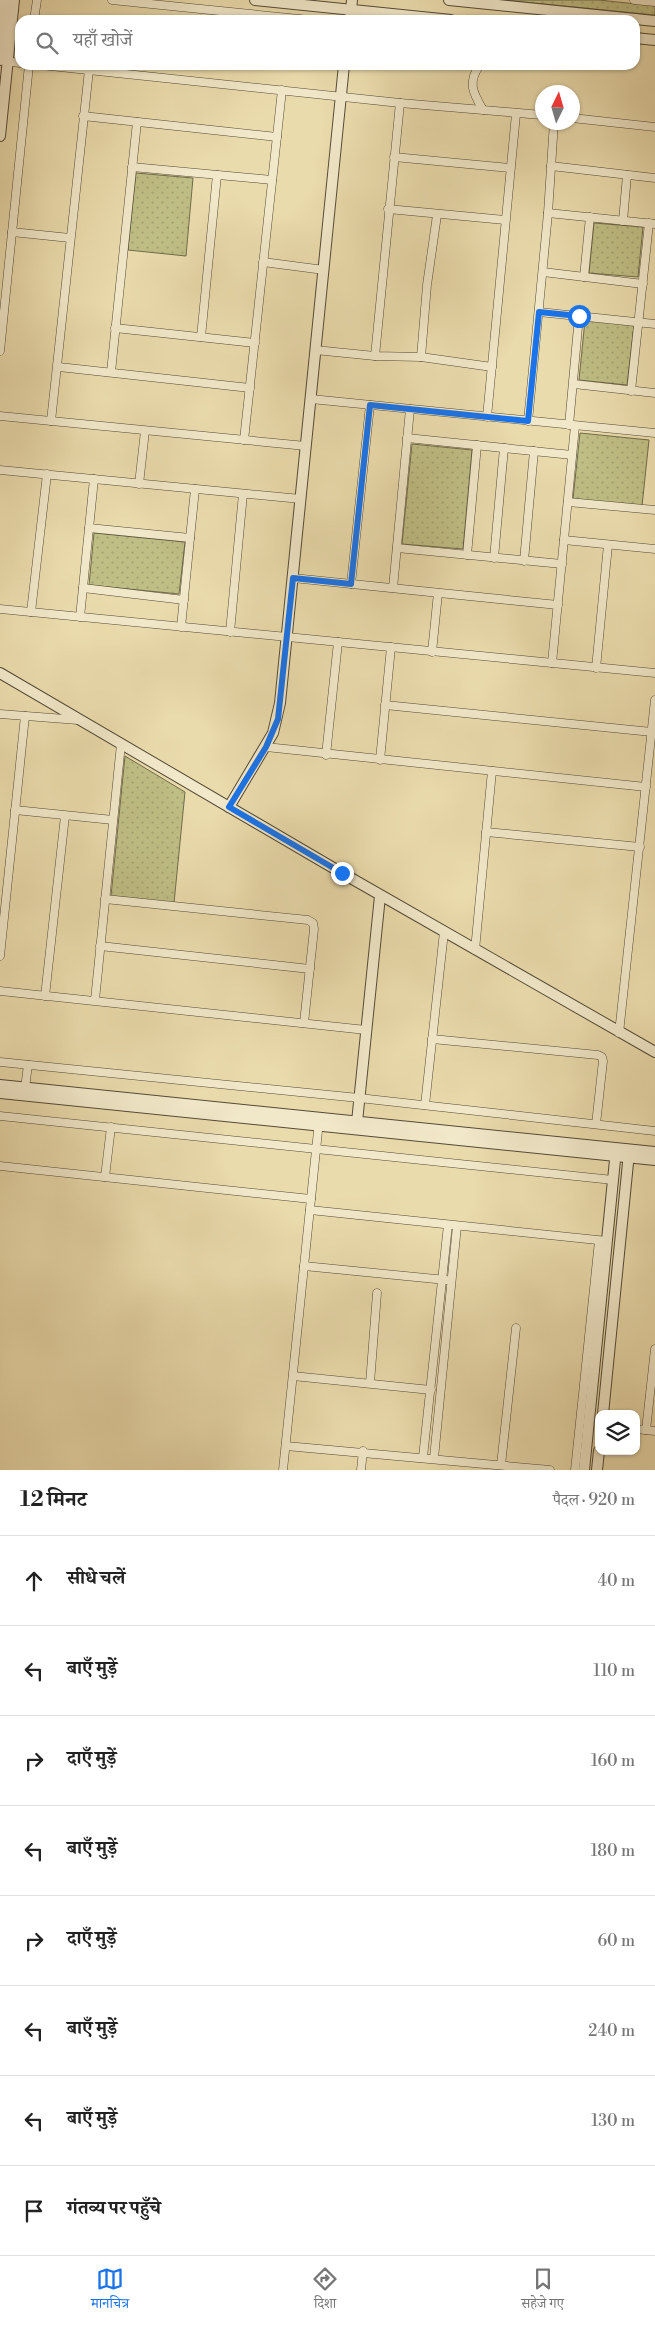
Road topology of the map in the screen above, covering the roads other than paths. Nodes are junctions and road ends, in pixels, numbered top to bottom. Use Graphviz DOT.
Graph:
graph roads {
  1 [pos="5,0"];
  2 [pos="14,0"];
  3 [pos="37,0"];
  4 [pos="112,0"];
  5 [pos="255,0"];
  6 [pos="450,0"];
  7 [pos="634,0"];
  8 [pos="655,2"];
  9 [pos="351,10"];
  10 [pos="2,11"];
  11 [pos="35,15"];
  12 [pos="260,15"];
  13 [pos="401,15"];
  14 [pos="596,15"];
  15 [pos="640,19"];
  16 [pos="655,21"];
  17 [pos="640,38"];
  18 [pos="655,40"];
  19 [pos="2,61"];
  20 [pos="15,62"];
  21 [pos="28,70"];
  22 [pos="89,70"];
  23 [pos="343,70"];
  24 [pos="476,70"];
  25 [pos="282,90"];
  26 [pos="340,97"];
  27 [pos="400,103"];
  28 [pos="483,110"];
  29 [pos="516,114"];
  30 [pos="535,115"];
  31 [pos="83,116"];
  32 [pos="580,119"];
  33 [pos="137,122"];
  34 [pos="655,127"];
  35 [pos="553,130"];
  36 [pos="0,136"];
  37 [pos="277,137"];
  38 [pos="394,157"];
  39 [pos="551,166"];
  40 [pos="132,167"];
  41 [pos="510,168"];
  42 [pos="217,175"];
  43 [pos="627,175"];
  44 [pos="655,178"];
  45 [pos="272,180"];
  46 [pos="388,209"];
  47 [pos="548,213"];
  48 [pos="437,215"];
  49 [pos="590,217"];
  50 [pos="505,220"];
  51 [pos="623,220"];
  52 [pos="652,224"];
  53 [pos="12,232"];
  54 [pos="70,238"];
  55 [pos="263,262"];
  56 [pos="324,270"];
  57 [pos="542,272"];
  58 [pos="584,277"];
  59 [pos="643,284"];
  60 [pos="539,312"];
  61 [pos="579,316"];
  62 [pos="638,322"];
  63 [pos="655,324"];
  64 [pos="115,328"];
  65 [pos="201,337"];
  66 [pos="255,343"];
  67 [pos="316,350"];
  68 [pos="0,351"];
  69 [pos="374,356"];
  70 [pos="422,356"];
  71 [pos="59,367"];
  72 [pos="492,367"];
  73 [pos="110,372"];
  74 [pos="574,384"];
  75 [pos="250,388"];
  76 [pos="631,391"];
  77 [pos="655,394"];
  78 [pos="311,398"];
  79 [pos="370,405"];
  80 [pos="410,409"];
  81 [pos="0,416"];
  82 [pos="487,417"];
  83 [pos="51,421"];
  84 [pos="528,421"];
  85 [pos="572,425"];
  86 [pos="145,431"];
  87 [pos="655,433"];
  88 [pos="407,438"];
  89 [pos="244,440"];
  90 [pos="477,445"];
  91 [pos="306,446"];
  92 [pos="504,448"];
  93 [pos="534,451"];
  94 [pos="572,455"];
  95 [pos="0,470"];
  96 [pos="47,474"];
  97 [pos="94,479"];
  98 [pos="139,484"];
  99 [pos="195,489"];
  100 [pos="243,494"];
  101 [pos="301,499"];
  102 [pos="568,502"];
  103 [pos="655,510"];
  104 [pos="89,528"];
  105 [pos="190,538"];
  106 [pos="564,540"];
  107 [pos="608,545"];
  108 [pos="397,548"];
  109 [pos="655,549"];
  110 [pos="467,555"];
  111 [pos="494,558"];
  112 [pos="524,561"];
  113 [pos="562,564"];
  114 [pos="293,578"];
  115 [pos="351,584"];
  116 [pos="83,588"];
  117 [pos="393,588"];
  118 [pos="438,593"];
  119 [pos="184,600"];
  120 [pos="558,605"];
  121 [pos="0,609"];
  122 [pos="31,612"];
  123 [pos="80,617"];
  124 [pos="181,627"];
  125 [pos="230,632"];
  126 [pos="287,637"];
  127 [pos="338,642"];
  128 [pos="391,648"];
  129 [pos="432,652"];
  130 [pos="552,663"];
  131 [pos="596,668"];
  132 [pos="0,673"];
  133 [pos="655,673"];
  134 [pos="655,700"];
  135 [pos="385,705"];
  136 [pos="0,714"];
  137 [pos="25,716"];
  138 [pos="81,720"];
  139 [pos="652,732"];
  140 [pos="121,744"];
  141 [pos="266,747"];
  142 [pos="326,755"];
  143 [pos="380,760"];
  144 [pos="492,771"];
  145 [pos="646,787"];
  146 [pos="229,807"];
  147 [pos="15,810"];
  148 [pos="65,816"];
  149 [pos="113,820"];
  150 [pos="486,832"];
  151 [pos="640,847"];
  152 [pos="0,871"];
  153 [pos="9,872"];
  154 [pos="380,896"];
  155 [pos="105,900"];
  156 [pos="444,932"];
  157 [pos="100,946"];
  158 [pos="475,950"];
  159 [pos="0,956"];
  160 [pos="310,968"];
  161 [pos="0,991"];
  162 [pos="45,996"];
  163 [pos="94,1000"];
  164 [pos="304,1023"];
  165 [pos="366,1030"];
  166 [pos="619,1033"];
  167 [pos="432,1039"];
  168 [pos="655,1052"];
  169 [pos="0,1062"];
  170 [pos="28,1065"];
  171 [pos="0,1085"];
  172 [pos="26,1088"];
  173 [pos="0,1093"];
  174 [pos="359,1098"];
  175 [pos="425,1105"];
  176 [pos="0,1116"];
  177 [pos="319,1122"];
  178 [pos="357,1122"];
  179 [pos="596,1124"];
  180 [pos="111,1127"];
  181 [pos="655,1131"];
  182 [pos="315,1149"];
  183 [pos="616,1152"];
  184 [pos="655,1152"];
  185 [pos="628,1154"];
  186 [pos="655,1160"];
  187 [pos="0,1166"];
  188 [pos="105,1177"];
  189 [pos="613,1180"];
  190 [pos="311,1199"];
  191 [pos="310,1210"];
  192 [pos="452,1226"];
  193 [pos="603,1241"];
  194 [pos="304,1266"];
  195 [pos="442,1280"];
  196 [pos="451,1280"];
  197 [pos="377,1293"];
  198 [pos="516,1328"];
  199 [pos="594,1328"];
  200 [pos="611,1328"];
  201 [pos="655,1349"];
  202 [pos="293,1376"];
  203 [pos="370,1383"];
  204 [pos="653,1383"];
  205 [pos="431,1390"];
  206 [pos="603,1410"];
  207 [pos="640,1429"];
  208 [pos="646,1430"];
  209 [pos="655,1431"];
  210 [pos="286,1446"];
  211 [pos="363,1451"];
  212 [pos="599,1455"];
  213 [pos="423,1457"];
  214 [pos="434,1458"];
  215 [pos="501,1465"];
  216 [pos="283,1470"];
  217 [pos="361,1470"];
  218 [pos="550,1470"];
  219 [pos="575,1470"];
  220 [pos="584,1470"];
  221 [pos="597,1470"];
  1 -- 10 [label="street"];
  2 -- 19 [label="street"];
  3 -- 11 [label="street"];
  4 -- 12 [label="street"];
  5 -- 9 [label="street"];
  6 -- 14 [label="street"];
  7 -- 8 [label="street"];
  9 -- 13 [label="street"];
  10 -- 19 [label="street"];
  15 -- 16 [label="street"];
  17 -- 18 [label="street"];
  19 -- 20 [label="street"];
  19 -- 36 [label="street"];
  21 -- 53 [label="street"];
  22 -- 25 [label="street"];
  22 -- 31 [label="street"];
  23 -- 26 [label="street"];
  24 -- 28 [label="street"];
  25 -- 26 [label="street"];
  25 -- 37 [label="street"];
  26 -- 27 [label="street"];
  26 -- 56 [label="street"];
  27 -- 28 [label="street"];
  27 -- 38 [label="street"];
  28 -- 29 [label="street"];
  29 -- 30 [label="street"];
  29 -- 41 [label="street"];
  31 -- 33 [label="street"];
  31 -- 54 [label="street"];
  32 -- 34 [label="street"];
  33 -- 37 [label="street"];
  33 -- 40 [label="street"];
  35 -- 39 [label="street"];
  37 -- 45 [label="street"];
  38 -- 41 [label="street"];
  38 -- 46 [label="street"];
  39 -- 43 [label="street"];
  39 -- 47 [label="street"];
  40 -- 42 [label="street"];
  40 -- 64 [label="street"];
  41 -- 50 [label="street"];
  42 -- 45 [label="street"];
  42 -- 65 [label="street"];
  43 -- 44 [label="street"];
  43 -- 51 [label="street"];
  45 -- 55 [label="street"];
  46 -- 48 [label="street"];
  46 -- 69 [label="street"];
  47 -- 49 [label="street"];
  47 -- 57 [label="street"];
  48 -- 50 [label="street"];
  48 -- 70 [label="street"];
  49 -- 51 [label="street"];
  49 -- 58 [label="street"];
  50 -- 72 [label="street"];
  51 -- 52 [label="street"];
  52 -- 59 [label="street"];
  53 -- 54 [label="street"];
  53 -- 68 [label="street"];
  54 -- 71 [label="street"];
  55 -- 56 [label="street"];
  55 -- 66 [label="street"];
  56 -- 67 [label="street"];
  57 -- 58 [label="street"];
  57 -- 60 [label="street"];
  58 -- 59 [label="street"];
  59 -- 62 [label="street"];
  60 -- 61 [label="street"];
  60 -- 84 [label="street"];
  61 -- 62 [label="street"];
  61 -- 74 [label="street"];
  62 -- 63 [label="street"];
  62 -- 76 [label="street"];
  64 -- 65 [label="street"];
  64 -- 73 [label="street"];
  65 -- 66 [label="street"];
  66 -- 75 [label="street"];
  67 -- 69 [label="street"];
  67 -- 78 [label="street"];
  69 -- 70 [label="street"];
  70 -- 72 [label="street"];
  71 -- 73 [label="street"];
  71 -- 83 [label="street"];
  72 -- 82 [label="street"];
  73 -- 75 [label="street"];
  74 -- 76 [label="street"];
  74 -- 85 [label="street"];
  75 -- 89 [label="street"];
  76 -- 77 [label="street"];
  78 -- 79 [label="street"];
  78 -- 91 [label="street"];
  79 -- 80 [label="street"];
  79 -- 115 [label="street"];
  80 -- 82 [label="street"];
  80 -- 88 [label="street"];
  81 -- 83 [label="street"];
  82 -- 84 [label="street"];
  83 -- 86 [label="street"];
  84 -- 85 [label="street"];
  85 -- 87 [label="street"];
  85 -- 94 [label="street"];
  86 -- 89 [label="street"];
  86 -- 98 [label="street"];
  88 -- 90 [label="street"];
  88 -- 108 [label="street"];
  89 -- 91 [label="street"];
  90 -- 92 [label="street"];
  90 -- 110 [label="street"];
  91 -- 101 [label="street"];
  92 -- 93 [label="street"];
  92 -- 111 [label="street"];
  93 -- 94 [label="street"];
  93 -- 112 [label="street"];
  94 -- 102 [label="street"];
  95 -- 96 [label="street"];
  96 -- 97 [label="street"];
  96 -- 122 [label="street"];
  97 -- 98 [label="street"];
  97 -- 104 [label="street"];
  98 -- 99 [label="street"];
  99 -- 100 [label="street"];
  99 -- 105 [label="street"];
  100 -- 101 [label="street"];
  100 -- 125 [label="street"];
  101 -- 114 [label="street"];
  102 -- 103 [label="street"];
  102 -- 106 [label="street"];
  104 -- 105 [label="street"];
  104 -- 116 [label="street"];
  105 -- 119 [label="street"];
  106 -- 107 [label="street"];
  106 -- 113 [label="street"];
  107 -- 109 [label="street"];
  107 -- 131 [label="street"];
  108 -- 110 [label="street"];
  108 -- 117 [label="street"];
  110 -- 111 [label="street"];
  111 -- 112 [label="street"];
  112 -- 113 [label="street"];
  113 -- 120 [label="street"];
  114 -- 115 [label="street"];
  114 -- 126 [label="street"];
  115 -- 117 [label="street"];
  116 -- 119 [label="street"];
  116 -- 123 [label="street"];
  117 -- 118 [label="street"];
  118 -- 120 [label="street"];
  118 -- 129 [label="street"];
  119 -- 124 [label="street"];
  120 -- 130 [label="street"];
  121 -- 122 [label="street"];
  122 -- 123 [label="street"];
  123 -- 124 [label="street"];
  124 -- 125 [label="street"];
  125 -- 126 [label="street"];
  126 -- 127 [label="street"];
  126 -- 141 [label="street"];
  127 -- 128 [label="street"];
  127 -- 142 [label="street"];
  128 -- 129 [label="street"];
  128 -- 135 [label="street"];
  129 -- 130 [label="street"];
  130 -- 131 [label="street"];
  131 -- 133 [label="street"];
  132 -- 138 [label="street"];
  134 -- 139 [label="street"];
  135 -- 139 [label="street"];
  135 -- 143 [label="street"];
  136 -- 137 [label="street"];
  137 -- 138 [label="street"];
  137 -- 147 [label="street"];
  138 -- 140 [label="street"];
  139 -- 145 [label="street"];
  140 -- 146 [label="street"];
  140 -- 149 [label="street"];
  141 -- 142 [label="street"];
  141 -- 146 [label="street"];
  142 -- 143 [label="street"];
  143 -- 144 [label="street"];
  144 -- 145 [label="street"];
  144 -- 150 [label="street"];
  145 -- 151 [label="street"];
  146 -- 154 [label="street"];
  147 -- 148 [label="street"];
  147 -- 153 [label="street"];
  148 -- 149 [label="street"];
  148 -- 162 [label="street"];
  149 -- 155 [label="street"];
  150 -- 151 [label="street"];
  150 -- 158 [label="street"];
  151 -- 166 [label="street"];
  152 -- 153 [label="street"];
  153 -- 159 [label="street"];
  154 -- 156 [label="street"];
  154 -- 165 [label="street"];
  155 -- 157 [label="street"];
  155 -- 160 [label="street"];
  156 -- 158 [label="street"];
  156 -- 167 [label="street"];
  157 -- 160 [label="street"];
  157 -- 163 [label="street"];
  158 -- 166 [label="street"];
  160 -- 164 [label="street"];
  161 -- 162 [label="street"];
  162 -- 163 [label="street"];
  163 -- 164 [label="street"];
  164 -- 165 [label="street"];
  165 -- 174 [label="street"];
  166 -- 168 [label="street"];
  167 -- 175 [label="street"];
  167 -- 179 [label="street"];
  169 -- 170 [label="street"];
  170 -- 172 [label="street"];
  170 -- 174 [label="street"];
  171 -- 172 [label="street"];
  172 -- 177 [label="street"];
  173 -- 177 [label="street"];
  174 -- 175 [label="street"];
  174 -- 178 [label="street"];
  175 -- 179 [label="street"];
  176 -- 180 [label="street"];
  177 -- 178 [label="street"];
  177 -- 182 [label="street"];
  177 -- 183 [label="street"];
  178 -- 183 [label="street"];
  179 -- 181 [label="street"];
  180 -- 182 [label="street"];
  180 -- 188 [label="street"];
  182 -- 189 [label="street"];
  182 -- 190 [label="street"];
  183 -- 185 [label="street"];
  183 -- 189 [label="street"];
  184 -- 185 [label="street"];
  185 -- 186 [label="street"];
  185 -- 200 [label="street"];
  187 -- 188 [label="street"];
  188 -- 190 [label="street"];
  189 -- 193 [label="street"];
  190 -- 191 [label="street"];
  191 -- 192 [label="street"];
  191 -- 194 [label="street"];
  192 -- 193 [label="street"];
  192 -- 195 [label="street"];
  192 -- 196 [label="street"];
  193 -- 199 [label="street"];
  194 -- 195 [label="street"];
  194 -- 202 [label="street"];
  195 -- 196 [label="street"];
  195 -- 205 [label="street"];
  196 -- 214 [label="street"];
  197 -- 203 [label="street"];
  198 -- 215 [label="street"];
  199 -- 200 [label="street"];
  199 -- 219 [label="street"];
  199 -- 220 [label="street"];
  200 -- 206 [label="street"];
  201 -- 204 [label="street"];
  202 -- 203 [label="street"];
  202 -- 210 [label="street"];
  203 -- 205 [label="street"];
  204 -- 208 [label="street"];
  205 -- 213 [label="street"];
  207 -- 208 [label="street"];
  208 -- 209 [label="street"];
  210 -- 211 [label="street"];
  210 -- 216 [label="street"];
  211 -- 213 [label="street"];
  211 -- 217 [label="street"];
  212 -- 221 [label="street"];
  213 -- 214 [label="street"];
  214 -- 215 [label="street"];
  215 -- 218 [label="street"];
}
